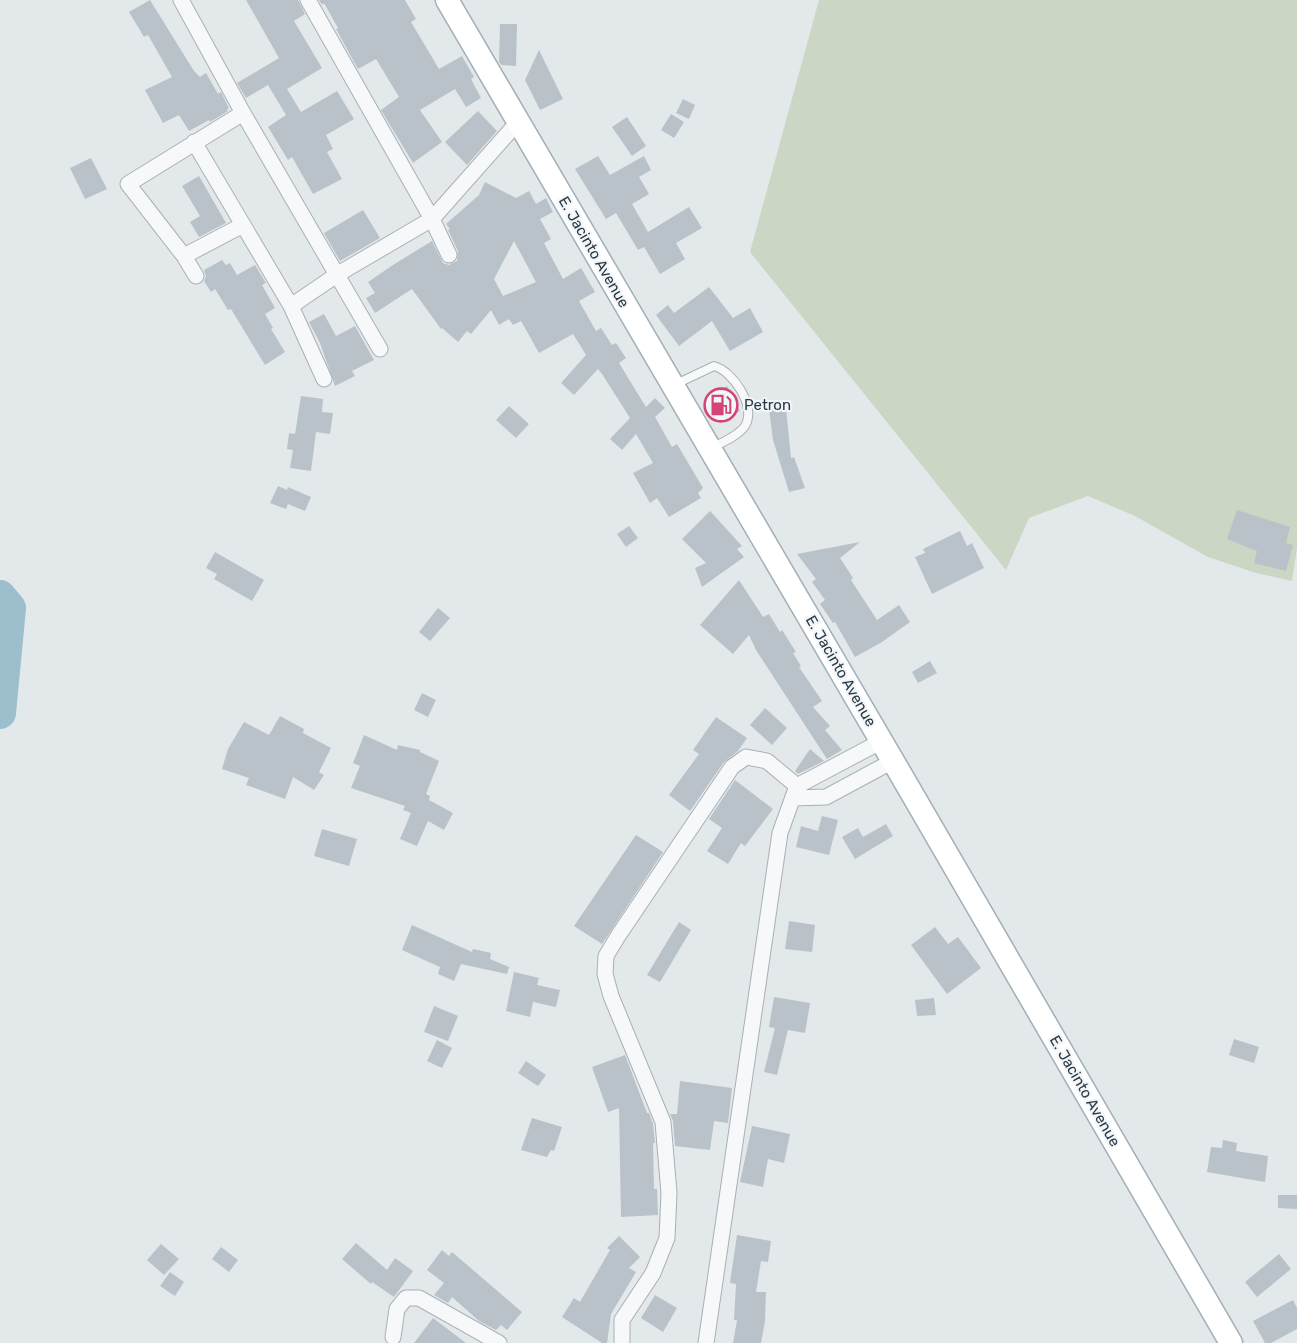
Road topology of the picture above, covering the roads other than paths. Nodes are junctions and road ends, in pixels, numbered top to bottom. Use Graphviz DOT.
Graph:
graph roads {
  1 [pos="181,0"];
  2 [pos="308,0"];
  3 [pos="447,0"];
  4 [pos="243,113"];
  5 [pos="518,122"];
  6 [pos="194,142"];
  7 [pos="432,219"];
  8 [pos="243,225"];
  9 [pos="448,255"];
  10 [pos="184,256"];
  11 [pos="338,274"];
  12 [pos="196,276"];
  13 [pos="291,306"];
  14 [pos="380,349"];
  15 [pos="324,379"];
  16 [pos="673,386"];
  17 [pos="710,449"];
  18 [pos="882,741"];
  19 [pos="893,760"];
  20 [pos="795,792"];
  21 [pos="393,1337"];
  22 [pos="499,1343"];
  23 [pos="622,1343"];
  24 [pos="706,1343"];
  25 [pos="1231,1343"];
  1 -- 4 [label="street"];
  2 -- 7 [label="street"];
  3 -- 5 [label="main road, E. Jacinto Avenue"];
  4 -- 6 [label="street"];
  4 -- 11 [label="street"];
  5 -- 7 [label="street"];
  5 -- 16 [label="main road, E. Jacinto Avenue"];
  6 -- 8 [label="street"];
  6 -- 10 [label="street"];
  7 -- 9 [label="street"];
  7 -- 11 [label="street"];
  8 -- 10 [label="street"];
  8 -- 13 [label="street"];
  10 -- 12 [label="street"];
  11 -- 13 [label="street"];
  11 -- 14 [label="street"];
  13 -- 15 [label="street"];
  16 -- 17 [label="main road, E. Jacinto Avenue"];
  16 -- 17 [label="lane"];
  17 -- 18 [label="main road, E. Jacinto Avenue"];
  18 -- 19 [label="main road, E. Jacinto Avenue"];
  18 -- 20 [label="street"];
  19 -- 20 [label="street"];
  19 -- 25 [label="main road, E. Jacinto Avenue"];
  20 -- 23 [label="street"];
  20 -- 24 [label="street"];
  21 -- 22 [label="street"];
}
